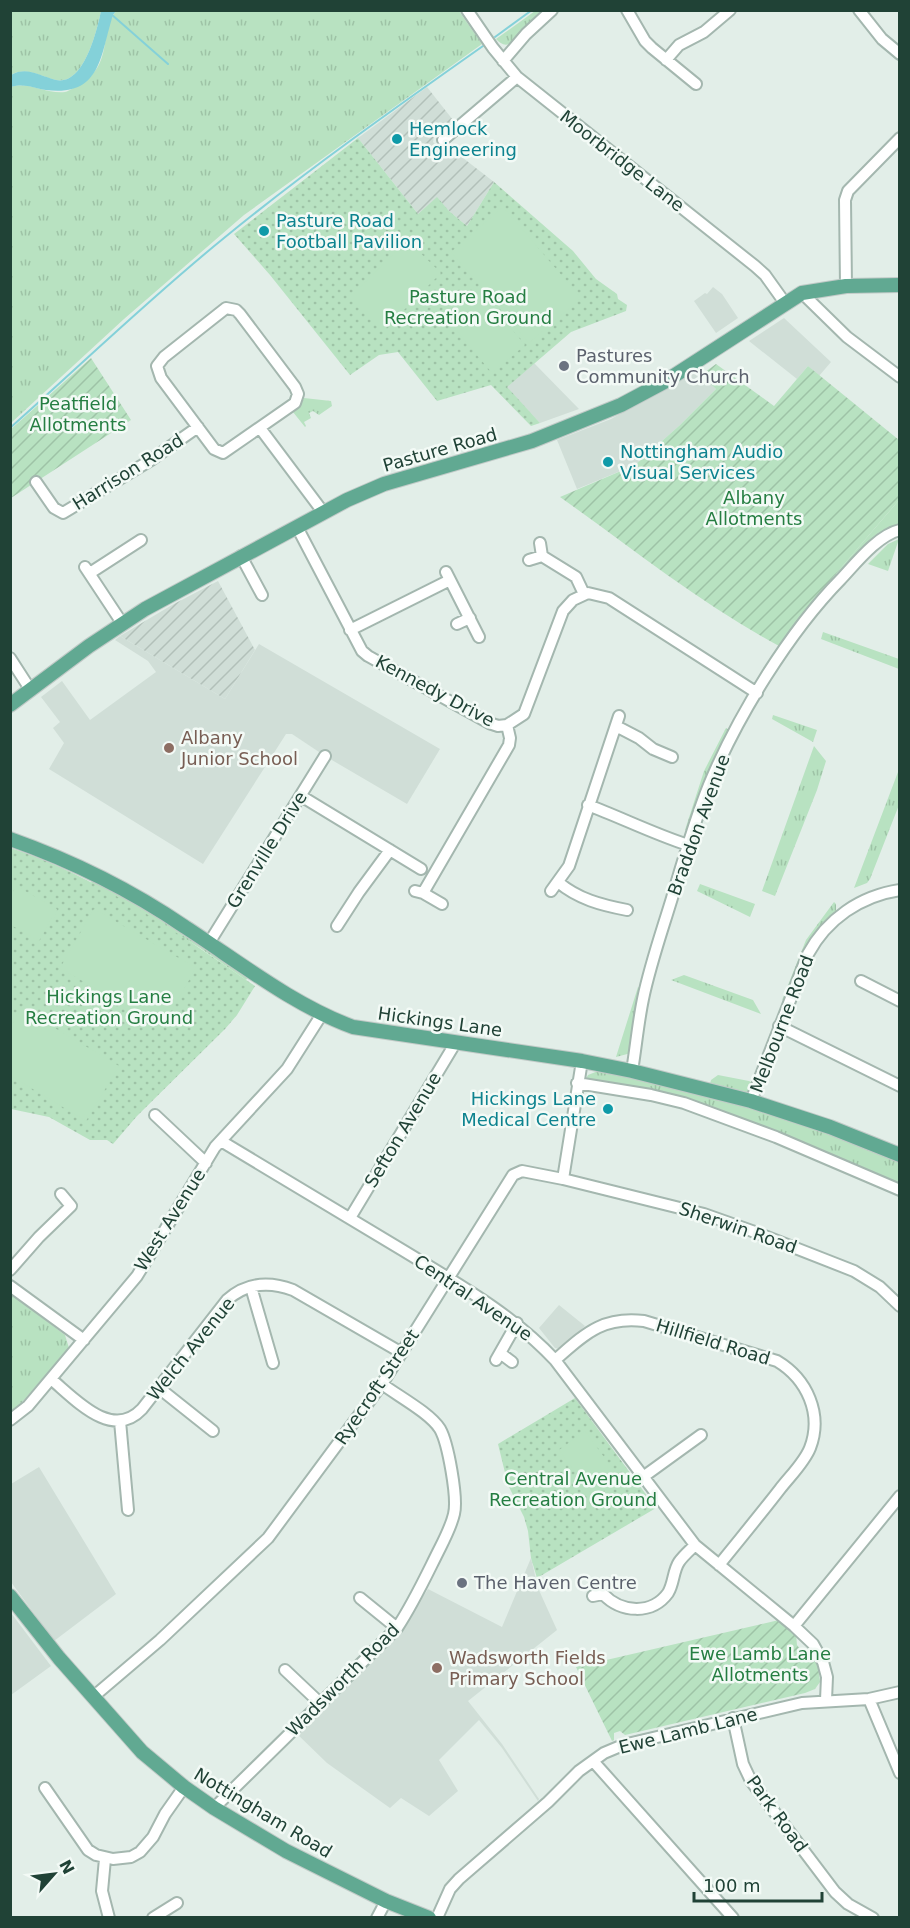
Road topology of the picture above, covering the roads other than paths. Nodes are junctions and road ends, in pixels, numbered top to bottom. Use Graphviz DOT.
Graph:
graph roads {
  1 [pos="467,10"];
  2 [pos="552,10"];
  3 [pos="627,10"];
  4 [pos="730,10"];
  5 [pos="860,10"];
  6 [pos="900,54"];
  7 [pos="666,60"];
  8 [pos="502,61"];
  9 [pos="517,77"];
  10 [pos="693,77"];
  11 [pos="900,138"];
  12 [pos="443,140"];
  13 [pos="900,285"];
  14 [pos="846,286"];
  15 [pos="802,293"];
  16 [pos="785,303"];
  17 [pos="900,377"];
  18 [pos="198,427"];
  19 [pos="260,428"];
  20 [pos="36,482"];
  21 [pos="323,512"];
  22 [pos="297,527"];
  23 [pos="900,530"];
  24 [pos="141,540"];
  25 [pos="540,543"];
  26 [pos="241,556"];
  27 [pos="542,556"];
  28 [pos="529,560"];
  29 [pos="584,594"];
  30 [pos="261,596"];
  31 [pos="470,618"];
  32 [pos="122,623"];
  33 [pos="457,624"];
  34 [pos="350,630"];
  35 [pos="479,637"];
  36 [pos="10,658"];
  37 [pos="30,689"];
  38 [pos="757,693"];
  39 [pos="10,705"];
  40 [pos="507,725"];
  41 [pos="325,756"];
  42 [pos="672,757"];
  43 [pos="301,796"];
  44 [pos="588,805"];
  45 [pos="10,839"];
  46 [pos="688,845"];
  47 [pos="390,850"];
  48 [pos="421,869"];
  49 [pos="900,890"];
  50 [pos="442,904"];
  51 [pos="627,910"];
  52 [pos="337,926"];
  53 [pos="209,943"];
  54 [pos="861,981"];
  55 [pos="898,996"];
  56 [pos="322,1014"];
  57 [pos="779,1026"];
  58 [pos="456,1042"];
  59 [pos="582,1061"];
  60 [pos="632,1071"];
  61 [pos="578,1083"];
  62 [pos="900,1086"];
  63 [pos="752,1101"];
  64 [pos="155,1115"];
  65 [pos="221,1141"];
  66 [pos="900,1155"];
  67 [pos="206,1163"];
  68 [pos="563,1179"];
  69 [pos="900,1190"];
  70 [pos="61,1194"];
  71 [pos="350,1218"];
  72 [pos="10,1270"];
  73 [pos="448,1279"];
  74 [pos="10,1286"];
  75 [pos="251,1287"];
  76 [pos="900,1306"];
  77 [pos="517,1323"];
  78 [pos="84,1340"];
  79 [pos="402,1353"];
  80 [pos="555,1360"];
  81 [pos="512,1362"];
  82 [pos="273,1363"];
  83 [pos="51,1379"];
  84 [pos="382,1384"];
  85 [pos="159,1388"];
  86 [pos="10,1420"];
  87 [pos="120,1421"];
  88 [pos="213,1431"];
  89 [pos="701,1435"];
  90 [pos="643,1477"];
  91 [pos="900,1496"];
  92 [pos="128,1510"];
  93 [pos="695,1545"];
  94 [pos="719,1565"];
  95 [pos="606,1582"];
  96 [pos="10,1596"];
  97 [pos="360,1598"];
  98 [pos="794,1626"];
  99 [pos="397,1628"];
  100 [pos="285,1670"];
  101 [pos="900,1692"];
  102 [pos="93,1696"];
  103 [pos="869,1699"];
  104 [pos="826,1700"];
  105 [pos="321,1704"];
  106 [pos="733,1719"];
  107 [pos="592,1761"];
  108 [pos="900,1773"];
  109 [pos="184,1787"];
  110 [pos="52,1792"];
  111 [pos="214,1808"];
  112 [pos="105,1859"];
  113 [pos="161,1898"];
  114 [pos="386,1901"];
  115 [pos="110,1917"];
  116 [pos="153,1917"];
  117 [pos="377,1917"];
  118 [pos="429,1917"];
  119 [pos="437,1917"];
  120 [pos="733,1917"];
  121 [pos="873,1917"];
  1 -- 8 [label="street, Moorbridge Lane"];
  2 -- 8 [label="street"];
  3 -- 7 [label="street"];
  4 -- 7 [label="street"];
  5 -- 6 [label="street"];
  7 -- 10 [label="street"];
  8 -- 9 [label="street, Moorbridge Lane"];
  9 -- 12 [label="street"];
  9 -- 16 [label="street, Moorbridge Lane"];
  11 -- 14 [label="street"];
  13 -- 14 [label="main road, Pasture Road"];
  14 -- 15 [label="main road, Pasture Road"];
  15 -- 16 [label="main road, Pasture Road"];
  15 -- 17 [label="street"];
  16 -- 21 [label="main road, Pasture Road"];
  18 -- 19 [label="street"];
  18 -- 19 [label="street"];
  18 -- 20 [label="street, Harrison Road"];
  19 -- 21 [label="street"];
  21 -- 22 [label="main road, Pasture Road"];
  22 -- 26 [label="main road, Pasture Road"];
  22 -- 34 [label="street, Kennedy Drive"];
  23 -- 38 [label="street, Braddon Avenue"];
  24 -- 32 [label="street"];
  25 -- 27 [label="street"];
  26 -- 30 [label="street"];
  26 -- 32 [label="main road, Pasture Road"];
  27 -- 28 [label="street"];
  27 -- 29 [label="street"];
  29 -- 38 [label="street"];
  29 -- 40 [label="street, Kennedy Drive"];
  31 -- 33 [label="street"];
  31 -- 34 [label="street"];
  31 -- 35 [label="street"];
  32 -- 37 [label="main road, Pasture Road"];
  34 -- 40 [label="street, Kennedy Drive"];
  36 -- 37 [label="street"];
  37 -- 39 [label="main road, Pasture Road"];
  38 -- 46 [label="street, Braddon Avenue"];
  40 -- 50 [label="street"];
  41 -- 43 [label="street, Grenville Drive"];
  42 -- 44 [label="street"];
  43 -- 47 [label="street"];
  43 -- 53 [label="street, Grenville Drive"];
  44 -- 46 [label="street"];
  44 -- 51 [label="street"];
  45 -- 53 [label="main road, Hickings Lane"];
  46 -- 60 [label="street, Braddon Avenue"];
  47 -- 48 [label="street"];
  47 -- 52 [label="street"];
  49 -- 57 [label="street, Melbourne Road"];
  53 -- 56 [label="main road, Hickings Lane"];
  54 -- 55 [label="street"];
  56 -- 58 [label="main road, Hickings Lane"];
  56 -- 65 [label="street, West Avenue"];
  57 -- 62 [label="street"];
  57 -- 63 [label="street, Melbourne Road"];
  58 -- 59 [label="main road, Hickings Lane"];
  58 -- 71 [label="street, Sefton Avenue"];
  59 -- 60 [label="main road, Hickings Lane"];
  59 -- 61 [label="street"];
  60 -- 63 [label="main road, Hickings Lane"];
  61 -- 68 [label="street"];
  61 -- 69 [label="street"];
  63 -- 66 [label="main road, Hickings Lane"];
  64 -- 67 [label="street"];
  65 -- 67 [label="street, West Avenue"];
  65 -- 71 [label="street, Central Avenue"];
  67 -- 78 [label="street, West Avenue"];
  68 -- 73 [label="street, Ryecroft Street"];
  68 -- 76 [label="street, Sherwin Road"];
  70 -- 72 [label="street"];
  71 -- 73 [label="street, Central Avenue"];
  73 -- 77 [label="street, Central Avenue"];
  73 -- 79 [label="street, Ryecroft Street"];
  74 -- 78 [label="street"];
  75 -- 79 [label="street, Welch Avenue"];
  75 -- 82 [label="street"];
  75 -- 85 [label="street, Welch Avenue"];
  77 -- 80 [label="street, Central Avenue"];
  77 -- 81 [label="street"];
  78 -- 83 [label="street, West Avenue"];
  79 -- 84 [label="street, Ryecroft Street"];
  80 -- 90 [label="street, Central Avenue"];
  80 -- 94 [label="street, Hillfield Road"];
  83 -- 86 [label="street, West Avenue"];
  83 -- 87 [label="street"];
  84 -- 99 [label="street, Wadsworth Road"];
  84 -- 102 [label="street, Ryecroft Street"];
  85 -- 87 [label="street, Welch Avenue"];
  85 -- 88 [label="street"];
  87 -- 92 [label="street"];
  89 -- 90 [label="street"];
  90 -- 93 [label="street, Central Avenue"];
  91 -- 98 [label="street"];
  93 -- 94 [label="street, Central Avenue"];
  93 -- 95 [label="street"];
  94 -- 98 [label="street, Central Avenue"];
  96 -- 102 [label="main road, Nottingham Road"];
  97 -- 99 [label="street"];
  98 -- 104 [label="street, Central Avenue"];
  99 -- 105 [label="street, Wadsworth Road"];
  100 -- 105 [label="street"];
  101 -- 103 [label="street, Ewe Lamb Lane"];
  102 -- 109 [label="main road, Nottingham Road"];
  103 -- 104 [label="street, Ewe Lamb Lane"];
  103 -- 108 [label="street"];
  104 -- 106 [label="street, Ewe Lamb Lane"];
  105 -- 111 [label="street, Wadsworth Road"];
  106 -- 107 [label="street, Ewe Lamb Lane"];
  106 -- 121 [label="street, Park Road"];
  107 -- 119 [label="street, Ewe Lamb Lane"];
  107 -- 120 [label="street"];
  109 -- 111 [label="main road, Nottingham Road"];
  109 -- 112 [label="street"];
  110 -- 112 [label="street"];
  111 -- 114 [label="main road, Nottingham Road"];
  112 -- 115 [label="street"];
  113 -- 116 [label="street"];
  114 -- 117 [label="street"];
  114 -- 118 [label="main road, Nottingham Road"];
}
